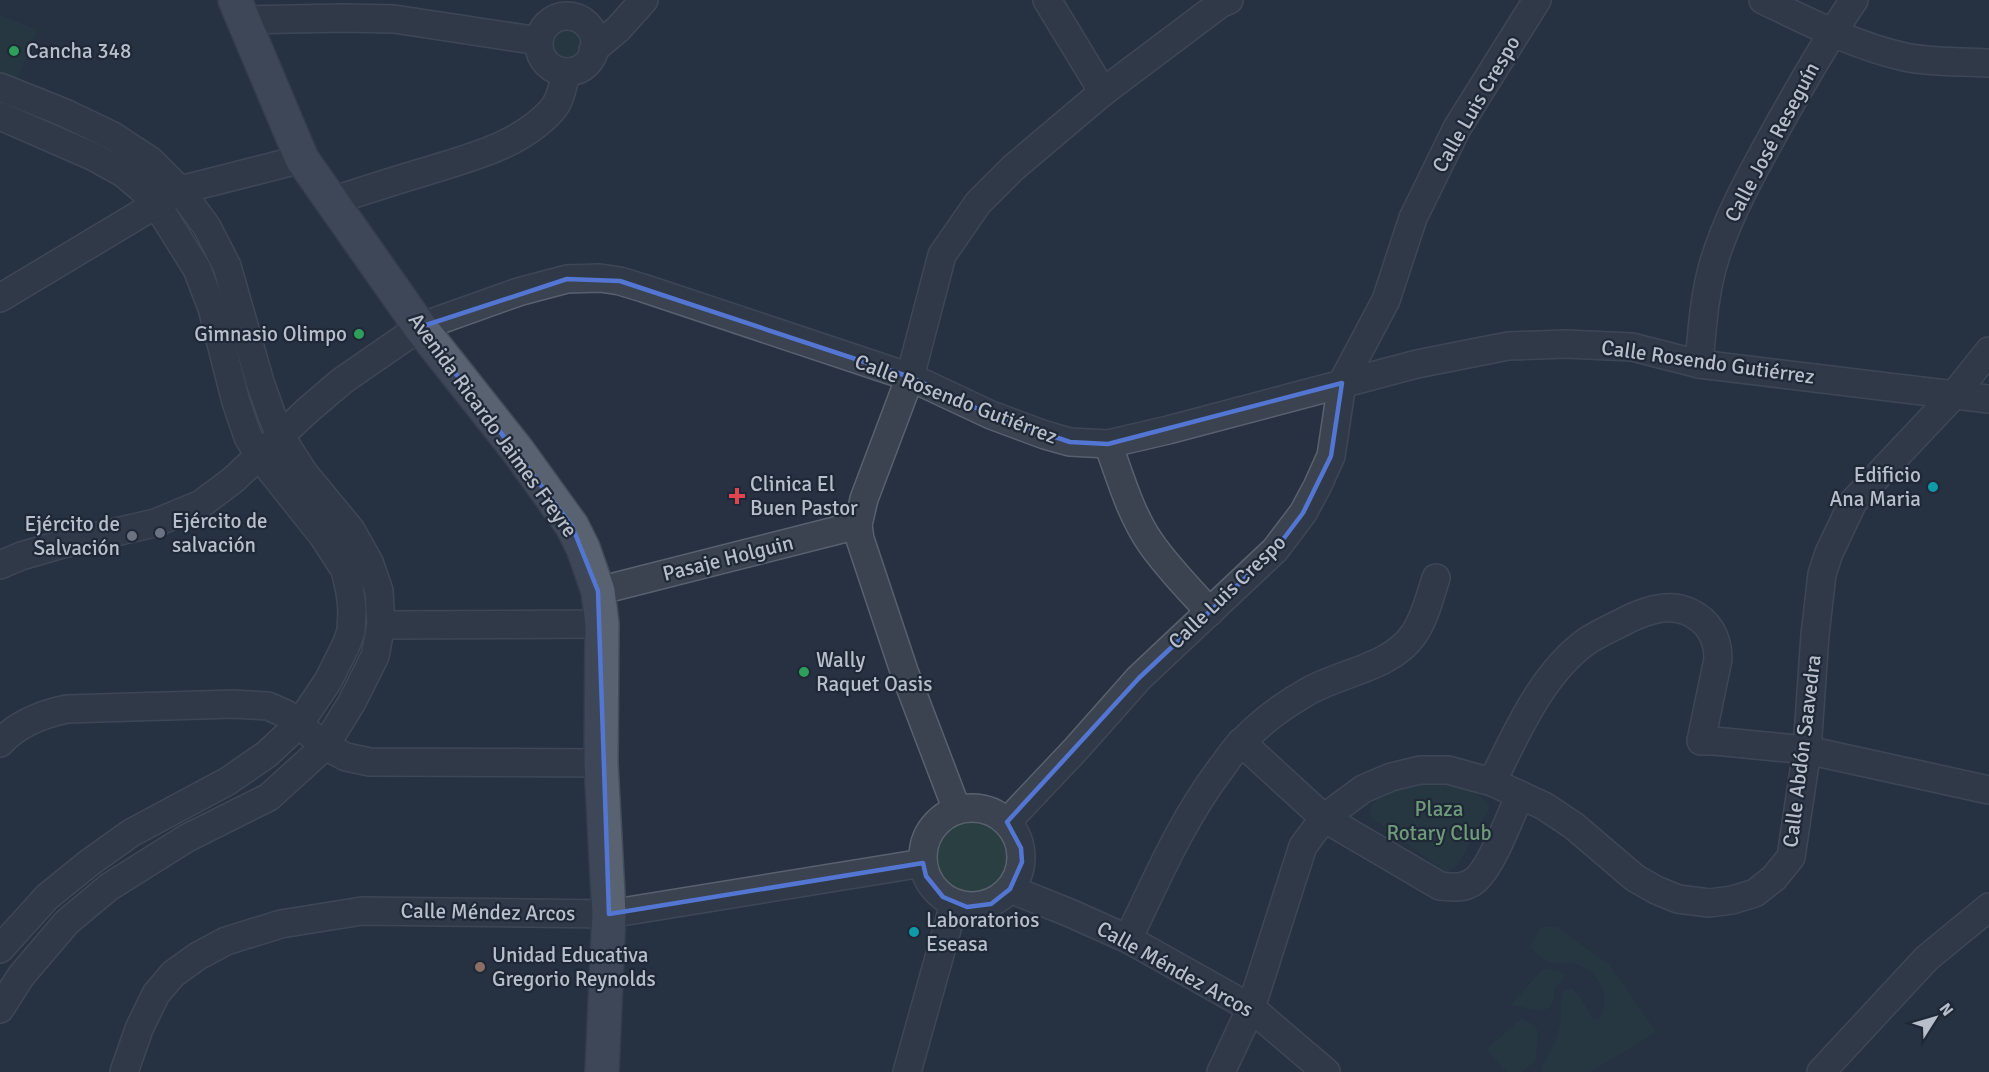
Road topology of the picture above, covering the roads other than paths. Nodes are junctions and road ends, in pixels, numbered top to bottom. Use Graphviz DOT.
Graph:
graph roads {
  1 [pos="644,0"];
  2 [pos="1047,0"];
  3 [pos="1229,0"];
  4 [pos="1537,0"];
  5 [pos="1763,0"];
  6 [pos="1854,0"];
  7 [pos="556,8"];
  8 [pos="1199,8"];
  9 [pos="240,10"];
  10 [pos="1832,32"];
  11 [pos="539,41"];
  12 [pos="593,50"];
  13 [pos="1989,63"];
  14 [pos="566,72"];
  15 [pos="0,87"];
  16 [pos="1103,92"];
  17 [pos="0,116"];
  18 [pos="302,159"];
  19 [pos="180,190"];
  20 [pos="332,201"];
  21 [pos="157,205"];
  22 [pos="0,298"];
  23 [pos="420,327"];
  24 [pos="1989,351"];
  25 [pos="1698,364"];
  26 [pos="910,377"];
  27 [pos="1342,383"];
  28 [pos="1953,396"];
  29 [pos="1989,399"];
  30 [pos="281,437"];
  31 [pos="1108,444"];
  32 [pos="260,457"];
  33 [pos="858,525"];
  34 [pos="0,565"];
  35 [pos="1436,578"];
  36 [pos="598,591"];
  37 [pos="1210,612"];
  38 [pos="602,624"];
  39 [pos="381,625"];
  40 [pos="299,724"];
  41 [pos="1241,742"];
  42 [pos="0,743"];
  43 [pos="325,746"];
  44 [pos="1807,750"];
  45 [pos="602,763"];
  46 [pos="1492,782"];
  47 [pos="1989,790"];
  48 [pos="1520,795"];
  49 [pos="957,810"];
  50 [pos="1324,818"];
  51 [pos="1007,822"];
  52 [pos="923,863"];
  53 [pos="1010,889"];
  54 [pos="954,904"];
  55 [pos="1989,907"];
  56 [pos="609,914"];
  57 [pos="1128,939"];
  58 [pos="0,949"];
  59 [pos="1251,1008"];
  60 [pos="0,1009"];
  61 [pos="124,1072"];
  62 [pos="602,1072"];
  63 [pos="907,1072"];
  64 [pos="1221,1072"];
  65 [pos="1326,1072"];
  66 [pos="1821,1072"];
  1 -- 12 [label="street"];
  2 -- 16 [label="street"];
  3 -- 8 [label="street"];
  4 -- 27 [label="street, Calle Luis Crespo"];
  5 -- 10 [label="street"];
  6 -- 10 [label="street, Calle José Reseguín"];
  7 -- 11 [label="street"];
  7 -- 12 [label="street"];
  8 -- 16 [label="street"];
  9 -- 11 [label="street"];
  9 -- 18 [label="main road, Avenida Ricardo Jaimes Freyre"];
  10 -- 13 [label="street"];
  10 -- 25 [label="street, Calle José Reseguín"];
  11 -- 14 [label="street"];
  12 -- 14 [label="street"];
  14 -- 20 [label="street"];
  15 -- 19 [label="street"];
  16 -- 26 [label="street"];
  17 -- 21 [label="street"];
  18 -- 19 [label="street"];
  18 -- 20 [label="main road, Avenida Ricardo Jaimes Freyre"];
  19 -- 21 [label="street"];
  19 -- 30 [label="street"];
  20 -- 23 [label="main road, Avenida Ricardo Jaimes Freyre"];
  21 -- 22 [label="street"];
  21 -- 32 [label="street"];
  23 -- 26 [label="street, Calle Rosendo Gutiérrez"];
  23 -- 30 [label="street, Calle Rosendo Gutiérrez"];
  23 -- 36 [label="main road, Avenida Ricardo Jaimes Freyre"];
  24 -- 28 [label="street, Calle Abdón Saavedra"];
  25 -- 27 [label="street, Calle Rosendo Gutiérrez"];
  25 -- 28 [label="street, Calle Rosendo Gutiérrez"];
  26 -- 31 [label="street, Calle Rosendo Gutiérrez"];
  26 -- 33 [label="street"];
  27 -- 31 [label="street, Calle Rosendo Gutiérrez"];
  27 -- 37 [label="street, Calle Luis Crespo"];
  28 -- 29 [label="street, Calle Rosendo Gutiérrez"];
  28 -- 44 [label="street, Calle Abdón Saavedra"];
  30 -- 32 [label="street, Calle Rosendo Gutiérrez"];
  30 -- 39 [label="street"];
  31 -- 37 [label="street"];
  32 -- 34 [label="street, Calle Rosendo Gutiérrez"];
  32 -- 40 [label="street"];
  33 -- 36 [label="street, Pasaje Holguin"];
  33 -- 49 [label="street"];
  35 -- 41 [label="street"];
  36 -- 38 [label="main road, Avenida Ricardo Jaimes Freyre"];
  37 -- 51 [label="street, Calle Luis Crespo"];
  38 -- 39 [label="street"];
  38 -- 45 [label="main road, Avenida Ricardo Jaimes Freyre"];
  39 -- 43 [label="street"];
  40 -- 42 [label="street"];
  40 -- 43 [label="street"];
  40 -- 58 [label="street"];
  41 -- 50 [label="street"];
  41 -- 57 [label="street"];
  43 -- 45 [label="street"];
  43 -- 60 [label="street"];
  44 -- 46 [label="street"];
  44 -- 47 [label="street"];
  44 -- 48 [label="street, Calle Abdón Saavedra"];
  45 -- 56 [label="main road, Avenida Ricardo Jaimes Freyre"];
  46 -- 48 [label="street, Calle Abdón Saavedra"];
  46 -- 50 [label="street, Calle Abdón Saavedra"];
  48 -- 50 [label="street"];
  49 -- 51 [label="street"];
  49 -- 52 [label="street"];
  50 -- 59 [label="street, Calle Abdón Saavedra"];
  51 -- 53 [label="street"];
  52 -- 54 [label="street"];
  52 -- 56 [label="street, Calle Méndez Arcos"];
  53 -- 54 [label="street"];
  53 -- 57 [label="street, Calle Méndez Arcos"];
  54 -- 63 [label="street"];
  55 -- 66 [label="street"];
  56 -- 61 [label="street, Calle Méndez Arcos"];
  56 -- 62 [label="main road, Avenida Ricardo Jaimes Freyre"];
  57 -- 59 [label="street, Calle Méndez Arcos"];
  59 -- 64 [label="street, Calle Abdón Saavedra"];
  59 -- 65 [label="street, Calle Méndez Arcos"];
}
